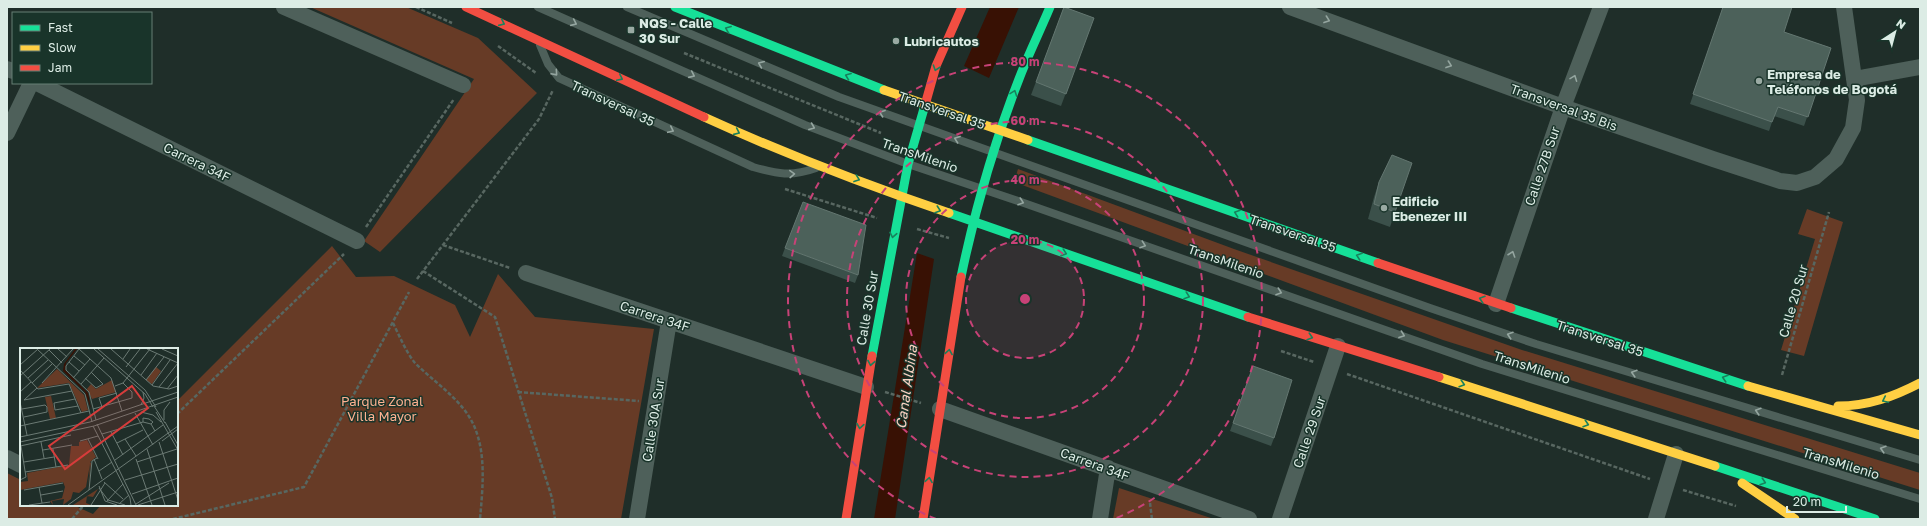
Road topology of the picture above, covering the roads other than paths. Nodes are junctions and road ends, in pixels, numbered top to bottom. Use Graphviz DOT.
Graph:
graph roads {
  1 [pos="284,7"];
  2 [pos="466,7"];
  3 [pos="538,7"];
  4 [pos="627,7"];
  5 [pos="675,7"];
  6 [pos="962,7"];
  7 [pos="1050,7"];
  8 [pos="1290,7"];
  9 [pos="1601,7"];
  10 [pos="1844,7"];
  11 [pos="537,39"];
  12 [pos="1920,67"];
  13 [pos="1854,79"];
  14 [pos="31,84"];
  15 [pos="38,84"];
  16 [pos="463,86"];
  17 [pos="925,104"];
  18 [pos="1563,107"];
  19 [pos="919,126"];
  20 [pos="1000,130"];
  21 [pos="7,133"];
  22 [pos="994,153"];
  23 [pos="908,164"];
  24 [pos="820,166"];
  25 [pos="984,189"];
  26 [pos="902,197"];
  27 [pos="974,222"];
  28 [pos="357,241"];
  29 [pos="526,273"];
  30 [pos="1496,304"];
  31 [pos="669,321"];
  32 [pos="1338,346"];
  33 [pos="1920,383"];
  34 [pos="866,387"];
  35 [pos="1811,404"];
  36 [pos="940,409"];
  37 [pos="1920,435"];
  38 [pos="1676,454"];
  39 [pos="7,458"];
  40 [pos="1920,460"];
  41 [pos="20,464"];
  42 [pos="1108,468"];
  43 [pos="1721,469"];
  44 [pos="1920,500"];
  45 [pos="637,519"];
  46 [pos="846,519"];
  47 [pos="923,519"];
  48 [pos="1100,519"];
  49 [pos="1249,519"];
  50 [pos="1280,519"];
  51 [pos="1656,519"];
  52 [pos="1794,519"];
  53 [pos="1875,519"];
  1 -- 16 [label="street"];
  2 -- 11 [label="main road, Transversal 35, one-way"];
  3 -- 23 [label="lane, TransMilenio, one-way"];
  19 -- 4 [label="lane, TransMilenio, one-way"];
  17 -- 5 [label="main road, Transversal 35, one-way"];
  6 -- 17 [label="main road, Calle 30 Sur, one-way"];
  20 -- 7 [label="main road, one-way"];
  8 -- 18 [label="street, Transversal 35 Bis, one-way"];
  18 -- 9 [label="street, Calle 27B Sur, one-way"];
  10 -- 13 [label="street, Transversal 35 Bis"];
  11 -- 24 [label="main road, Transversal 35, one-way"];
  11 -- 24 [label="lane, Transversal 35, one-way"];
  12 -- 13 [label="street"];
  13 -- 18 [label="street, Transversal 35 Bis"];
  14 -- 21 [label="street"];
  15 -- 28 [label="street, Carrera 34F"];
  17 -- 19 [label="main road, Calle 30 Sur"];
  17 -- 20 [label="main road, Transversal 35"];
  30 -- 18 [label="street, Calle 27B Sur, one-way"];
  22 -- 19 [label="lane, TransMilenio, one-way"];
  19 -- 23 [label="main road, Calle 30 Sur"];
  20 -- 22 [label="main road"];
  30 -- 20 [label="main road, Transversal 35, one-way"];
  22 -- 25 [label="main road"];
  40 -- 22 [label="lane, TransMilenio, one-way"];
  23 -- 25 [label="lane, TransMilenio"];
  23 -- 26 [label="main road, Calle 30 Sur"];
  24 -- 26 [label="main road, Transversal 35, one-way"];
  25 -- 27 [label="main road"];
  25 -- 44 [label="lane, TransMilenio, one-way"];
  26 -- 27 [label="main road, Transversal 35, one-way"];
  26 -- 34 [label="main road, Calle 30 Sur, one-way"];
  27 -- 32 [label="main road, Transversal 35, one-way"];
  36 -- 27 [label="main road, one-way"];
  29 -- 31 [label="street, Carrera 34F"];
  35 -- 30 [label="main road, Transversal 35, one-way"];
  31 -- 34 [label="street, Carrera 34F"];
  31 -- 45 [label="street, Calle 30A Sur"];
  32 -- 38 [label="main road, Transversal 35, one-way"];
  32 -- 50 [label="street, Calle 29 Sur"];
  33 -- 35 [label="main road, one-way"];
  34 -- 46 [label="main road, Calle 30 Sur, one-way"];
  35 -- 37 [label="main road, Transversal 35"];
  36 -- 42 [label="street, Carrera 34F"];
  47 -- 36 [label="main road, one-way"];
  38 -- 43 [label="main road, Transversal 35"];
  38 -- 51 [label="street"];
  39 -- 41 [label="street"];
  42 -- 48 [label="street"];
  42 -- 49 [label="street, Carrera 34F"];
  43 -- 52 [label="main road"];
  43 -- 53 [label="main road, Transversal 35, one-way"];
}
